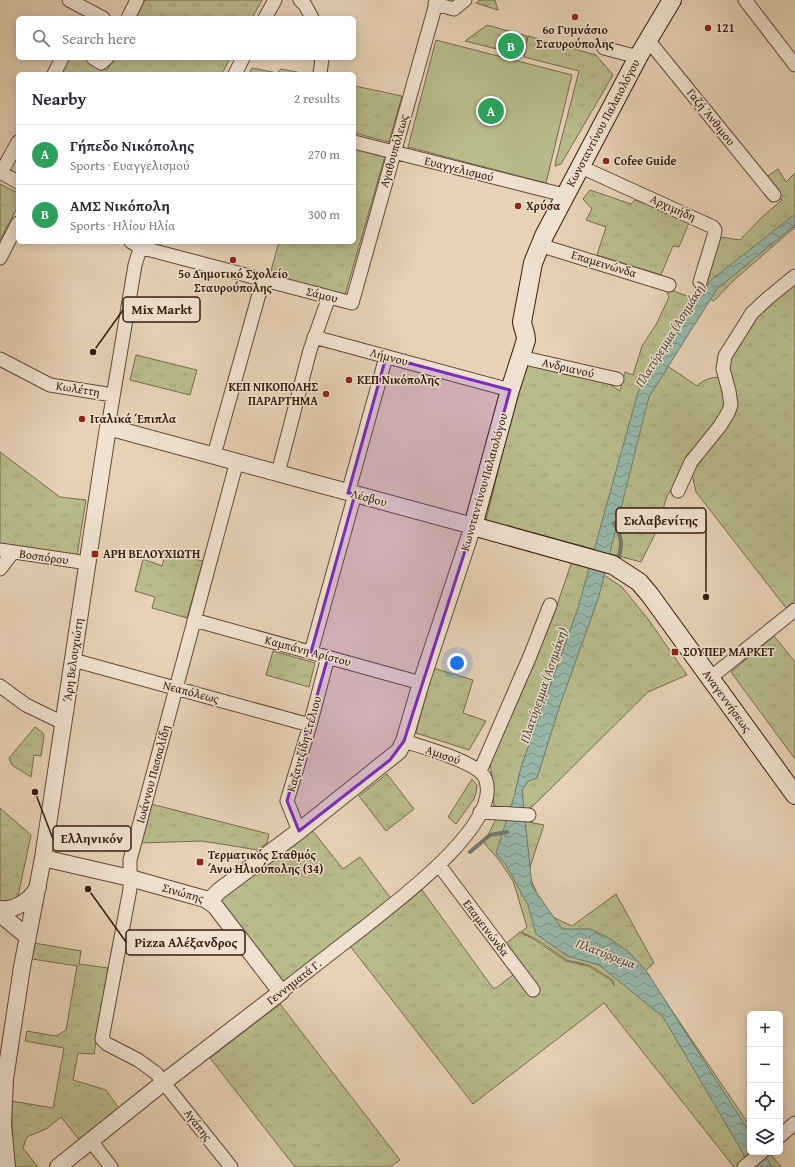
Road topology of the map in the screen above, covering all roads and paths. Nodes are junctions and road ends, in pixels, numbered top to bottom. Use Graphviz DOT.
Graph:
graph roads {
  1 [pos="69,0"];
  2 [pos="275,0"];
  3 [pos="300,0"];
  4 [pos="465,0"];
  5 [pos="672,0"];
  6 [pos="744,0"];
  7 [pos="135,2"];
  8 [pos="436,2"];
  9 [pos="99,16"];
  10 [pos="129,16"];
  11 [pos="266,16"];
  12 [pos="311,16"];
  13 [pos="648,40"];
  14 [pos="604,48"];
  15 [pos="638,57"];
  16 [pos="61,60"];
  17 [pos="242,60"];
  18 [pos="322,60"];
  19 [pos="795,65"];
  20 [pos="55,72"];
  21 [pos="236,72"];
  22 [pos="320,72"];
  23 [pos="356,143"];
  24 [pos="16,146"];
  25 [pos="394,153"];
  26 [pos="581,167"];
  27 [pos="1,173"];
  28 [pos="16,181"];
  29 [pos="564,195"];
  30 [pos="774,195"];
  31 [pos="16,227"];
  32 [pos="138,244"];
  33 [pos="540,245"];
  34 [pos="0,258"];
  35 [pos="795,276"];
  36 [pos="263,280"];
  37 [pos="700,282"];
  38 [pos="669,285"];
  39 [pos="329,296"];
  40 [pos="352,303"];
  41 [pos="314,337"];
  42 [pos="386,357"];
  43 [pos="520,357"];
  44 [pos="0,359"];
  45 [pos="617,379"];
  46 [pos="510,390"];
  47 [pos="113,395"];
  48 [pos="108,427"];
  49 [pos="214,455"];
  50 [pos="237,461"];
  51 [pos="278,473"];
  52 [pos="678,491"];
  53 [pos="351,493"];
  54 [pos="473,526"];
  55 [pos="0,550"];
  56 [pos="13,552"];
  57 [pos="88,563"];
  58 [pos="0,569"];
  59 [pos="627,573"];
  60 [pos="550,605"];
  61 [pos="795,610"];
  62 [pos="194,620"];
  63 [pos="312,652"];
  64 [pos="328,657"];
  65 [pos="73,660"];
  66 [pos="710,678"];
  67 [pos="421,683"];
  68 [pos="0,686"];
  69 [pos="177,688"];
  70 [pos="64,723"];
  71 [pos="310,725"];
  72 [pos="404,741"];
  73 [pos="480,771"];
  74 [pos="795,794"];
  75 [pos="480,812"];
  76 [pos="529,815"];
  77 [pos="299,831"];
  78 [pos="43,858"];
  79 [pos="439,865"];
  80 [pos="130,878"];
  81 [pos="38,887"];
  82 [pos="209,901"];
  83 [pos="0,909"];
  84 [pos="0,914"];
  85 [pos="28,937"];
  86 [pos="533,990"];
  87 [pos="281,992"];
  88 [pos="3,1082"];
  89 [pos="164,1082"];
  90 [pos="2,1122"];
  91 [pos="795,1124"];
  92 [pos="783,1134"];
  93 [pos="90,1141"];
  94 [pos="758,1155"];
  95 [pos="7,1167"];
  96 [pos="58,1167"];
  97 [pos="111,1167"];
  98 [pos="232,1167"];
  99 [pos="744,1167"];
  1 -- 9 [label="street"];
  2 -- 11 [label="street"];
  3 -- 12 [label="street"];
  4 -- 8 [label="street"];
  5 -- 13 [label="main road, Κωνσταντίνου Παλαιολόγου"];
  6 -- 19 [label="street"];
  7 -- 10 [label="street"];
  8 -- 25 [label="street, Αγαθουπόλεως"];
  13 -- 15 [label="main road, Κωνσταντίνου Παλαιολόγου"];
  13 -- 30 [label="street, Γαζή Άνθιμου"];
  14 -- 15 [label="street"];
  15 -- 26 [label="main road, Κωνσταντίνου Παλαιολόγου"];
  16 -- 20 [label="street"];
  17 -- 21 [label="street"];
  18 -- 22 [label="street"];
  23 -- 25 [label="street, Ευαγγελισμού"];
  24 -- 27 [label="street"];
  25 -- 29 [label="street, Ευαγγελισμού"];
  25 -- 40 [label="street, Αγαθουπόλεως"];
  26 -- 29 [label="main road, Κωνσταντίνου Παλαιολόγου"];
  26 -- 37 [label="street, Αρχιμήδη"];
  27 -- 28 [label="street"];
  29 -- 33 [label="main road, Κωνσταντίνου Παλαιολόγου"];
  31 -- 34 [label="street"];
  32 -- 36 [label="street, Σάμου"];
  32 -- 47 [label="street, Άρη Βελουχιώτη"];
  33 -- 38 [label="street, Επαμεινώνδα"];
  33 -- 43 [label="main road, Κωνσταντίνου Παλαιολόγου"];
  35 -- 52 [label="street"];
  36 -- 39 [label="street, Σάμου"];
  36 -- 49 [label="street"];
  39 -- 40 [label="street, Σάμου"];
  39 -- 41 [label="street"];
  41 -- 42 [label="street, Λήμνου"];
  41 -- 51 [label="street"];
  42 -- 46 [label="street, Λήμνου"];
  42 -- 53 [label="street"];
  43 -- 45 [label="street, Ανδριανού"];
  43 -- 46 [label="main road, Κωνσταντίνου Παλαιολόγου"];
  44 -- 47 [label="street, Κωλέττη"];
  46 -- 54 [label="main road, Κωνσταντίνου Παλαιολόγου"];
  47 -- 48 [label="street, Άρη Βελουχιώτη"];
  48 -- 49 [label="street, Λέσβου"];
  48 -- 57 [label="street, Άρη Βελουχιώτη"];
  49 -- 50 [label="street, Λέσβου"];
  50 -- 51 [label="street, Λέσβου"];
  50 -- 62 [label="street, Ιωάννου Πασσαλίδη"];
  51 -- 53 [label="street, Λέσβου"];
  53 -- 54 [label="street, Λέσβου"];
  53 -- 63 [label="street"];
  54 -- 59 [label="main road, Λέσβου"];
  54 -- 67 [label="street, Κωνσταντίνου Παλαιολόγου"];
  55 -- 56 [label="street, Βοσπόρου"];
  56 -- 57 [label="street, Βοσπόρου"];
  56 -- 58 [label="street"];
  57 -- 65 [label="street, Άρη Βελουχιώτη"];
  59 -- 66 [label="main road, Αναγεννήσεως"];
  60 -- 73 [label="street"];
  61 -- 66 [label="street"];
  62 -- 63 [label="street, Καμπάνη Αρίστου"];
  62 -- 69 [label="street, Ιωάννου Πασσαλίδη"];
  63 -- 64 [label="street, Καμπάνη Αρίστου"];
  64 -- 67 [label="street, Καμπάνη Αρίστου"];
  64 -- 71 [label="street, Καζαντζίδη Στέλιου"];
  65 -- 69 [label="street, Νεαπόλεως"];
  65 -- 70 [label="street, Άρη Βελουχιώτη"];
  66 -- 74 [label="main road, Αναγεννήσεως"];
  67 -- 72 [label="street, Κωνσταντίνου Παλαιολόγου"];
  68 -- 70 [label="street"];
  69 -- 71 [label="street, Νεαπόλεως"];
  69 -- 80 [label="street, Ιωάννου Πασσαλίδη"];
  70 -- 78 [label="street, Άρη Βελουχιώτη"];
  71 -- 77 [label="street, Καζαντζίδη Στέλιου"];
  72 -- 73 [label="street, Αμισού"];
  72 -- 77 [label="street, Κωνσταντίνου Παλαιολόγου"];
  73 -- 75 [label="street, Γεννηματά Γ."];
  75 -- 76 [label="street"];
  75 -- 79 [label="street, Γεννηματά Γ."];
  77 -- 82 [label="street, Κωνσταντίνου Παλαιολόγου"];
  78 -- 80 [label="street, Σινώπης"];
  78 -- 81 [label="street, Άρη Βελουχιώτη"];
  79 -- 86 [label="street, Επαμεινώνδα"];
  79 -- 87 [label="street, Γεννηματά Γ."];
  80 -- 82 [label="street, Σινώπης"];
  80 -- 89 [label="street, Ιωάννου Πασσαλίδη"];
  81 -- 83 [label="street"];
  81 -- 85 [label="street, Άρη Βελουχιώτη"];
  82 -- 87 [label="street, Σινώπης"];
  84 -- 85 [label="street"];
  85 -- 88 [label="street, Άρη Βελουχιώτη"];
  87 -- 89 [label="street, Γεννηματά Γ."];
  88 -- 90 [label="street, Άρη Βελουχιώτη"];
  89 -- 93 [label="street, Γεννηματά Γ."];
  89 -- 98 [label="street, Αγάπης"];
  90 -- 95 [label="street, Άρη Βελουχιώτη"];
  91 -- 92 [label="street"];
  93 -- 96 [label="street, Γεννηματά Γ."];
  93 -- 97 [label="street"];
  94 -- 99 [label="street"];
}
